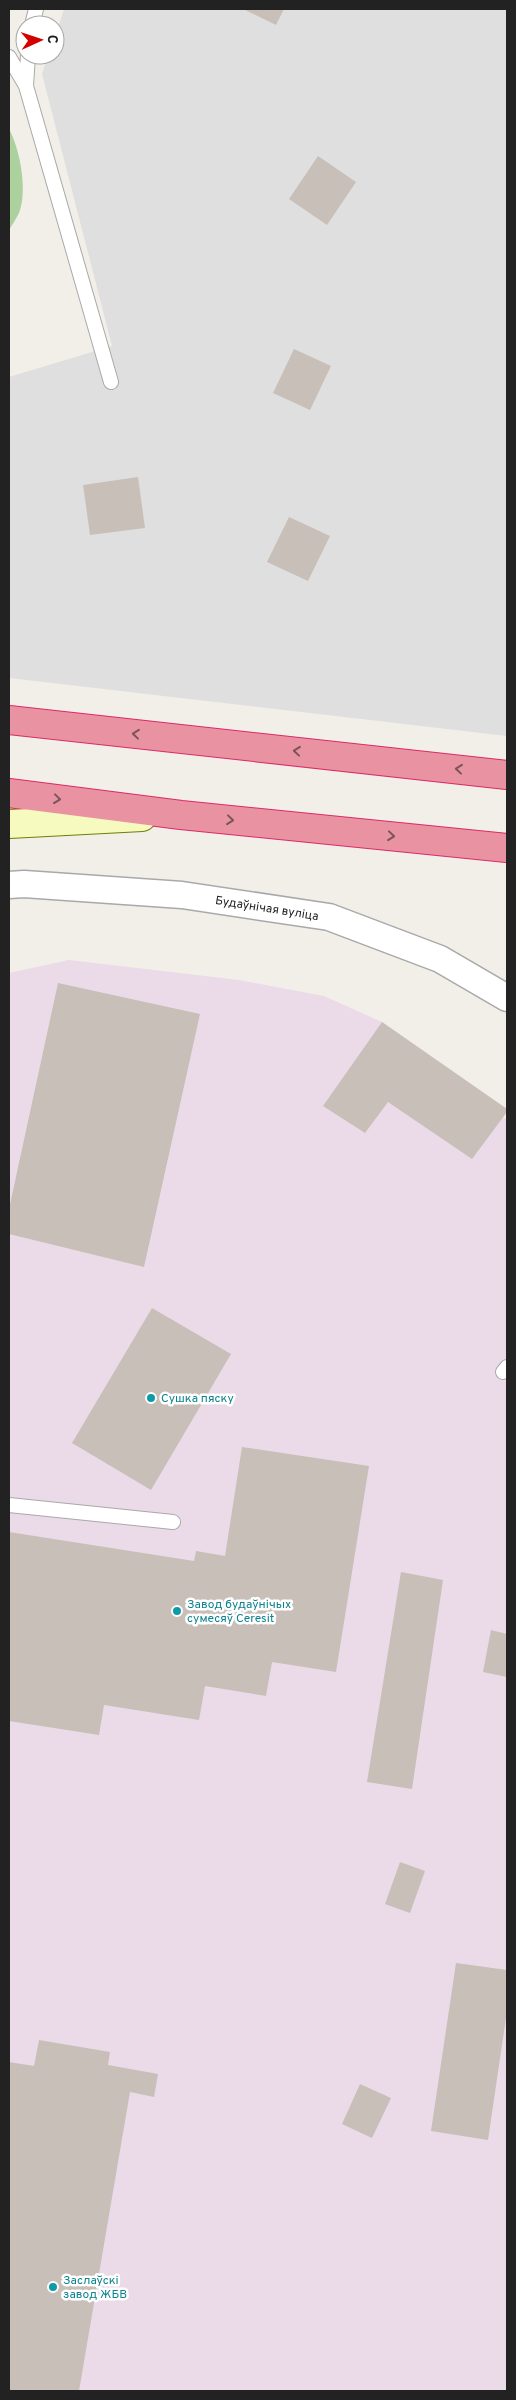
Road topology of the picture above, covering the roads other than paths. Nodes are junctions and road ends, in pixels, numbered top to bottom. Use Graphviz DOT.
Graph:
graph roads {
  1 [pos="9,57"];
  2 [pos="27,65"];
  3 [pos="26,86"];
  4 [pos="112,382"];
  5 [pos="9,720"];
  6 [pos="507,774"];
  7 [pos="9,793"];
  8 [pos="181,815"];
  9 [pos="9,824"];
  10 [pos="507,848"];
  11 [pos="9,885"];
  12 [pos="507,998"];
  13 [pos="9,1505"];
  14 [pos="173,1522"];
  1 -- 3 [label="lane"];
  2 -- 3 [label="lane"];
  3 -- 4 [label="lane"];
  6 -- 5 [label="highway, one-way"];
  7 -- 8 [label="highway, one-way"];
  8 -- 9 [label="main road"];
  8 -- 10 [label="highway, one-way"];
  11 -- 12 [label="street, Будаўнічая вуліца"];
  13 -- 14 [label="lane"];
}
